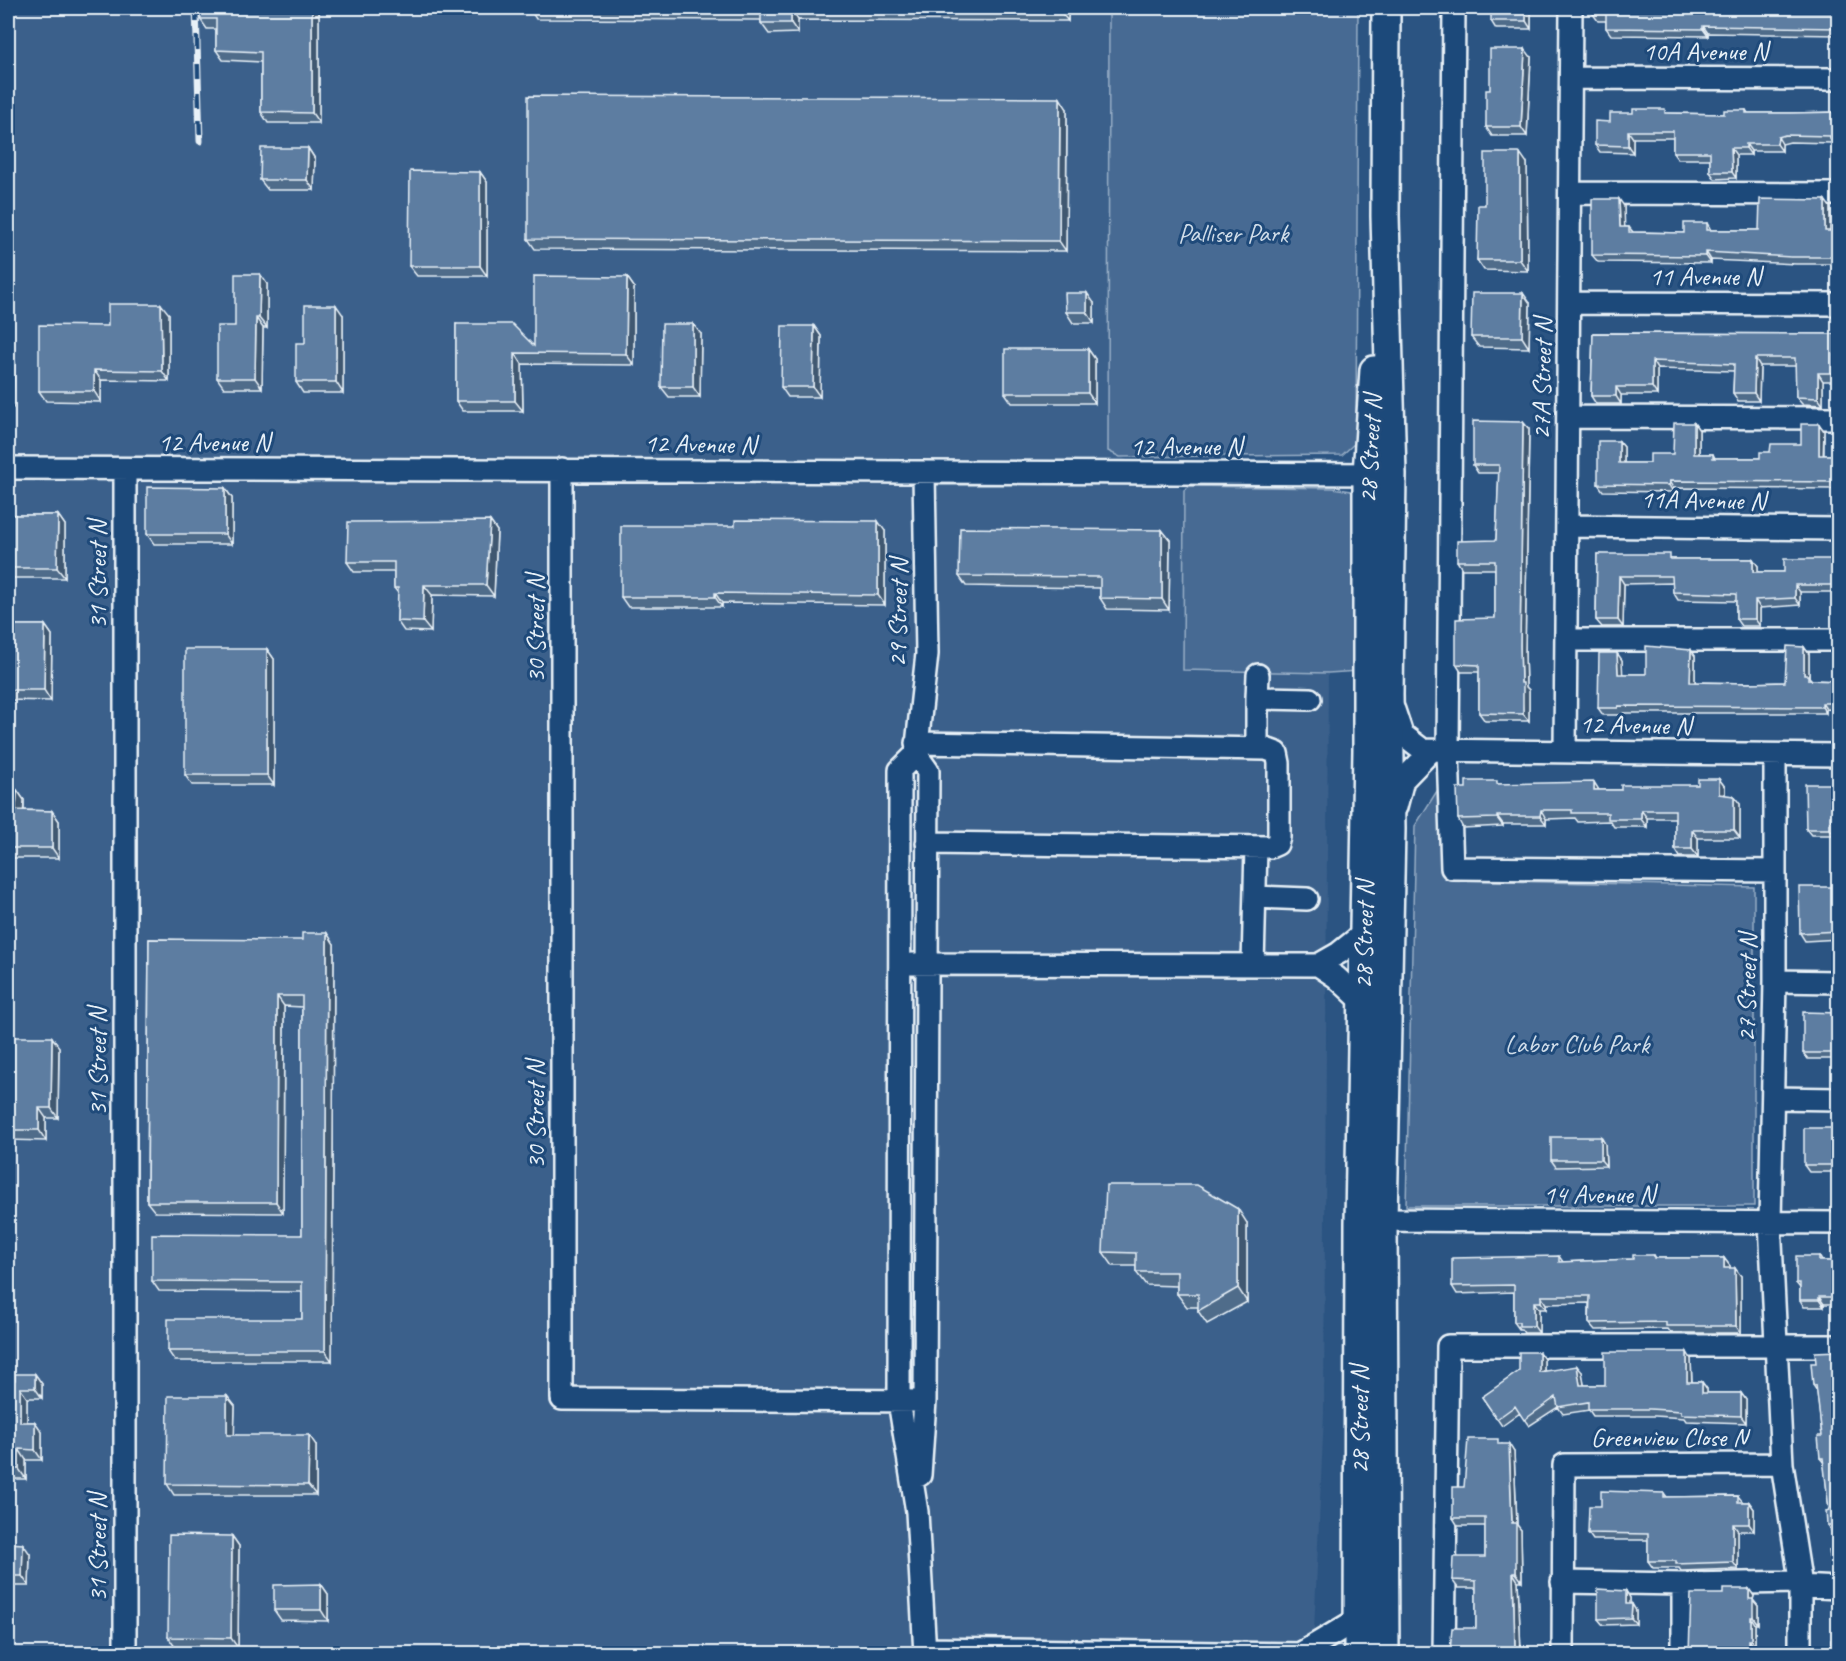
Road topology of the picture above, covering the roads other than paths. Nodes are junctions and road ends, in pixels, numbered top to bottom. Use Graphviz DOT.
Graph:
graph roads {
  1 [pos="1386,8"];
  2 [pos="1454,8"];
  3 [pos="1571,8"];
  4 [pos="1571,78"];
  5 [pos="1839,79"];
  6 [pos="1571,193"];
  7 [pos="1839,194"];
  8 [pos="1571,303"];
  9 [pos="1839,304"];
  10 [pos="1569,417"];
  11 [pos="1839,418"];
  12 [pos="8,468"];
  13 [pos="562,469"];
  14 [pos="125,470"];
  15 [pos="924,473"];
  16 [pos="1379,474"];
  17 [pos="1567,526"];
  18 [pos="1839,529"];
  19 [pos="1567,640"];
  20 [pos="1839,640"];
  21 [pos="1258,675"];
  22 [pos="1389,694"];
  23 [pos="1257,698"];
  24 [pos="1310,699"];
  25 [pos="916,748"];
  26 [pos="1257,748"];
  27 [pos="1439,751"];
  28 [pos="1565,751"];
  29 [pos="1775,755"];
  30 [pos="1839,755"];
  31 [pos="1391,829"];
  32 [pos="927,843"];
  33 [pos="1256,847"];
  34 [pos="1775,871"];
  35 [pos="1255,897"];
  36 [pos="1307,899"];
  37 [pos="1364,933"];
  38 [pos="900,964"];
  39 [pos="927,965"];
  40 [pos="1253,965"];
  41 [pos="1318,965"];
  42 [pos="1775,981"];
  43 [pos="1839,982"];
  44 [pos="1363,1002"];
  45 [pos="1773,1098"];
  46 [pos="1839,1099"];
  47 [pos="1371,1222"];
  48 [pos="1770,1222"];
  49 [pos="1839,1223"];
  50 [pos="1776,1346"];
  51 [pos="1839,1346"];
  52 [pos="899,1401"];
  53 [pos="925,1401"];
  54 [pos="1782,1464"];
  55 [pos="917,1512"];
  56 [pos="1562,1582"];
  57 [pos="1683,1584"];
  58 [pos="1800,1584"];
  59 [pos="1839,1588"];
  60 [pos="1358,1618"];
  61 [pos="924,1651"];
  62 [pos="125,1653"];
  63 [pos="1305,1653"];
  64 [pos="1358,1653"];
  65 [pos="1385,1653"];
  66 [pos="1444,1653"];
  67 [pos="1563,1653"];
  68 [pos="1683,1653"];
  69 [pos="1800,1653"];
  1 -- 16 [label="main road, 28 Street N"];
  2 -- 27 [label="street"];
  3 -- 4 [label="street, 27A Street N"];
  4 -- 5 [label="street, 10A Avenue N"];
  4 -- 6 [label="street, 27A Street N"];
  6 -- 7 [label="street"];
  6 -- 8 [label="street, 27A Street N"];
  8 -- 9 [label="street, 11 Avenue N"];
  8 -- 10 [label="street, 27A Street N"];
  10 -- 11 [label="street"];
  10 -- 17 [label="street, 27A Street N"];
  12 -- 14 [label="street, 12 Avenue N"];
  13 -- 14 [label="street, 12 Avenue N"];
  13 -- 15 [label="street, 12 Avenue N"];
  13 -- 52 [label="street, 30 Street N"];
  14 -- 62 [label="street, 31 Street N"];
  15 -- 16 [label="street, 12 Avenue N"];
  15 -- 25 [label="street, 29 Street N"];
  16 -- 22 [label="main road, 28 Street N"];
  16 -- 37 [label="main road, 28 Street N"];
  17 -- 18 [label="street, 11A Avenue N"];
  17 -- 19 [label="street, 27A Street N"];
  19 -- 20 [label="street"];
  19 -- 28 [label="street, 27A Street N"];
  21 -- 23 [label="street"];
  22 -- 27 [label="street, 12 Avenue N"];
  22 -- 31 [label="main road, 28 Street N"];
  23 -- 24 [label="street"];
  23 -- 26 [label="street"];
  25 -- 26 [label="street"];
  25 -- 32 [label="street"];
  25 -- 38 [label="street"];
  26 -- 33 [label="street"];
  27 -- 28 [label="street, 12 Avenue N"];
  27 -- 31 [label="street"];
  27 -- 34 [label="street"];
  28 -- 29 [label="street, 12 Avenue N"];
  29 -- 30 [label="street, 12 Avenue N"];
  29 -- 34 [label="street, 27 Street N"];
  31 -- 47 [label="main road, 28 Street N"];
  32 -- 33 [label="street"];
  32 -- 39 [label="street"];
  33 -- 35 [label="street"];
  34 -- 42 [label="street, 27 Street N"];
  35 -- 36 [label="street"];
  35 -- 40 [label="street"];
  37 -- 41 [label="street"];
  37 -- 44 [label="main road, 28 Street N"];
  38 -- 39 [label="street"];
  38 -- 52 [label="street"];
  39 -- 40 [label="street"];
  39 -- 53 [label="street"];
  40 -- 41 [label="street"];
  41 -- 44 [label="street"];
  42 -- 43 [label="street"];
  42 -- 45 [label="street, 27 Street N"];
  44 -- 47 [label="main road, 28 Street N"];
  45 -- 46 [label="street"];
  45 -- 48 [label="street, 27 Street N"];
  47 -- 48 [label="street, 14 Avenue N"];
  47 -- 60 [label="main road, 28 Street N"];
  47 -- 65 [label="main road, 28 Street N"];
  48 -- 49 [label="street, 14 Avenue N"];
  48 -- 50 [label="street, Greenview Close N"];
  50 -- 51 [label="street"];
  50 -- 54 [label="street, Greenview Close N"];
  50 -- 66 [label="street"];
  52 -- 53 [label="street, 30 Street N"];
  52 -- 55 [label="street"];
  53 -- 55 [label="street"];
  54 -- 56 [label="street, Greenview Close N"];
  54 -- 58 [label="street, Greenview Close N"];
  55 -- 61 [label="street"];
  56 -- 57 [label="street"];
  56 -- 67 [label="street, Greenview Close N"];
  57 -- 58 [label="street"];
  57 -- 68 [label="street"];
  58 -- 59 [label="street"];
  58 -- 69 [label="street, Greenview Close N"];
  60 -- 63 [label="street"];
  60 -- 64 [label="main road, 28 Street N"];
  61 -- 63 [label="street"];
}
